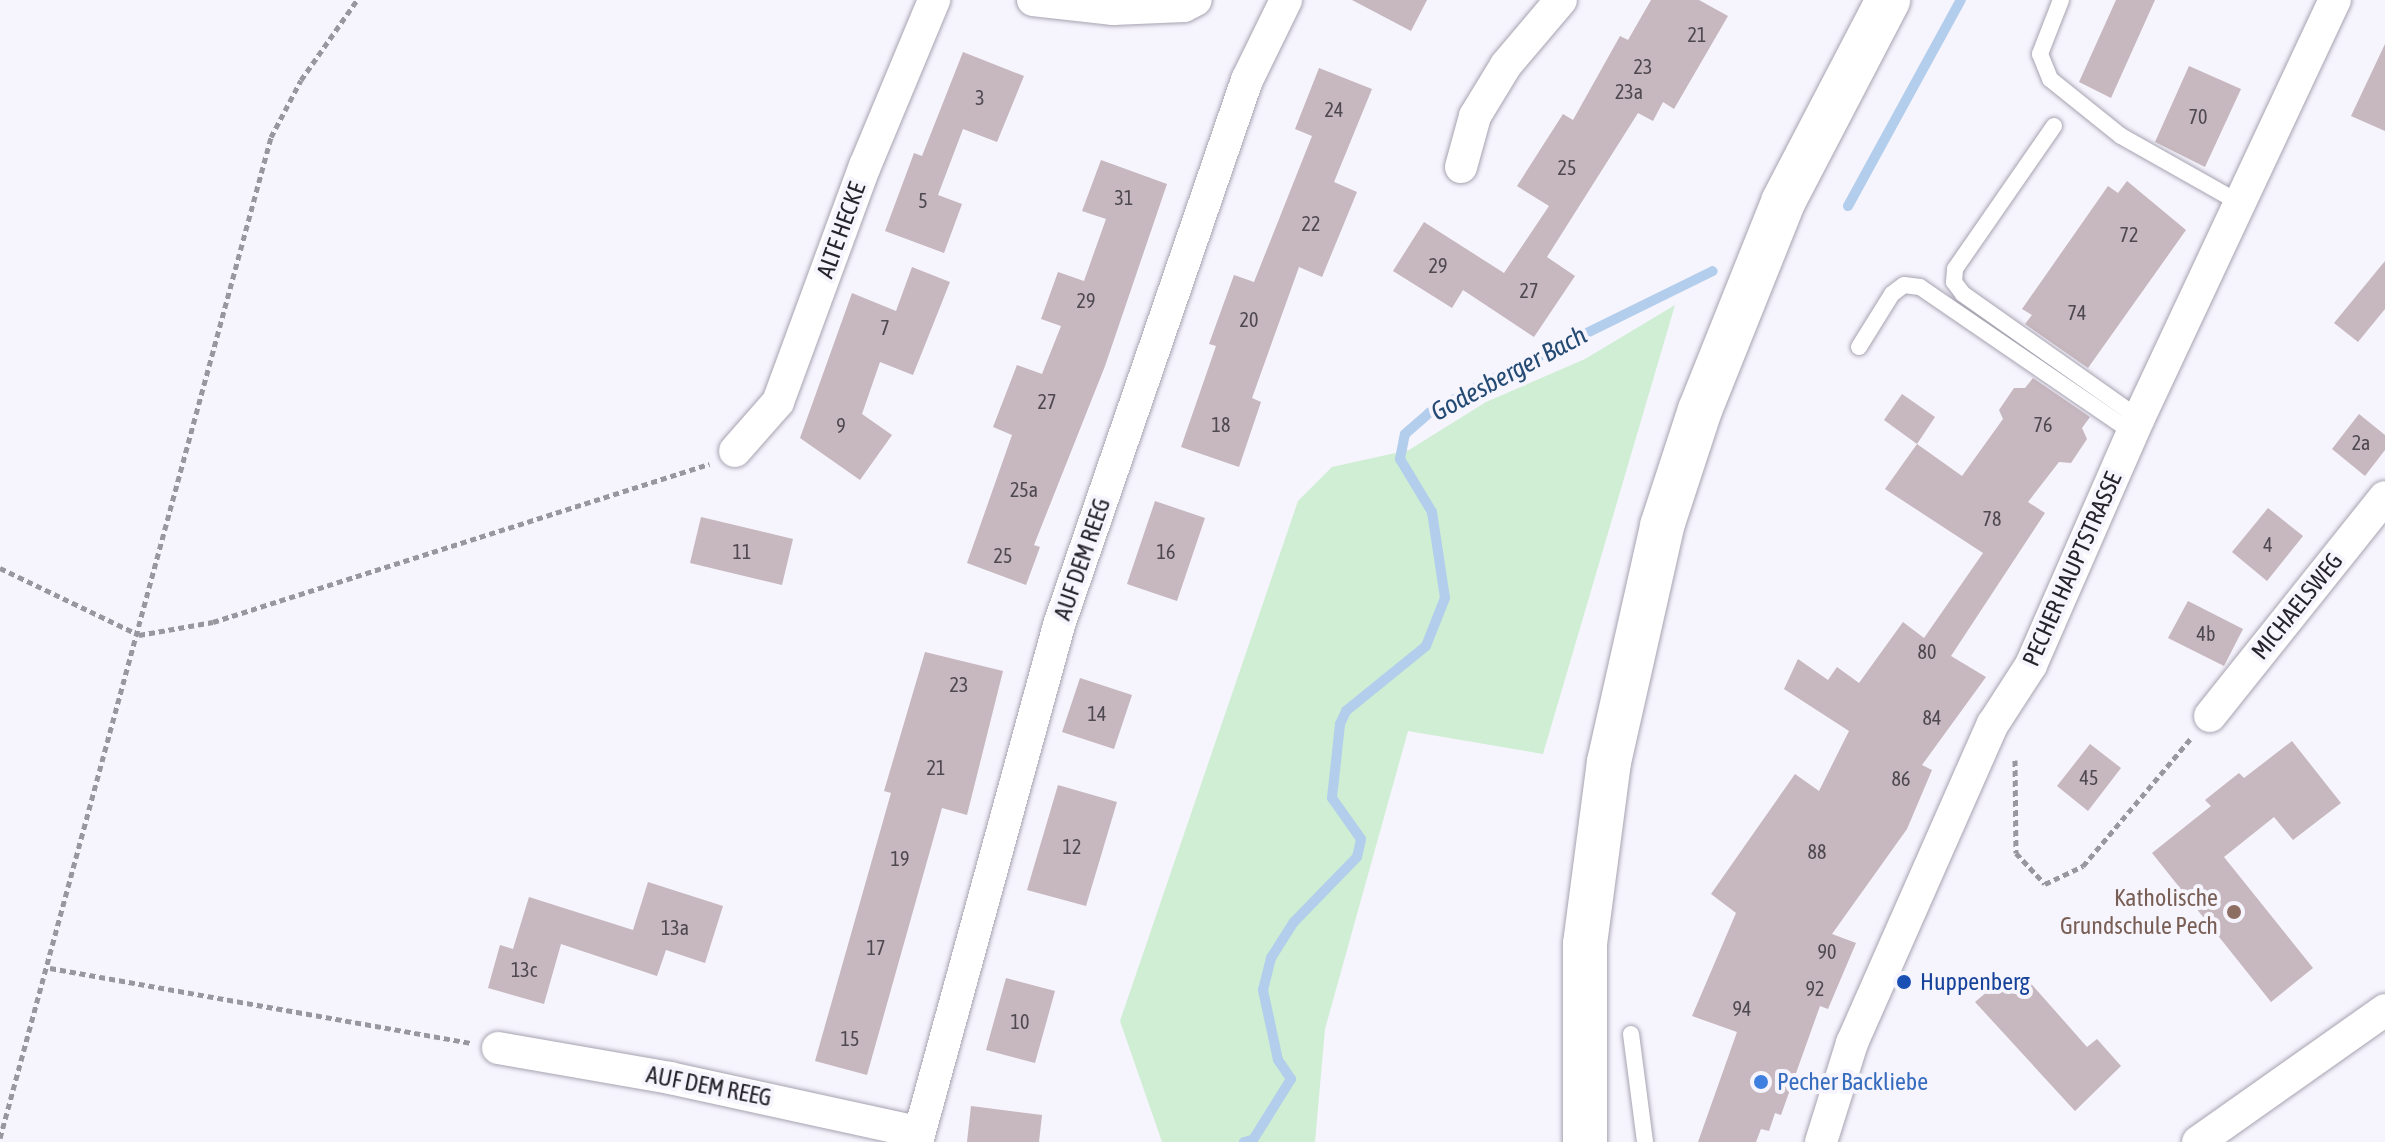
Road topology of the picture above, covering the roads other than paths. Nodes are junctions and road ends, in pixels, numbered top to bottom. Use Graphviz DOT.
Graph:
graph roads {
  1 [pos="934,0"];
  2 [pos="1033,0"];
  3 [pos="1196,0"];
  4 [pos="1286,0"];
  5 [pos="1561,0"];
  6 [pos="1888,0"];
  7 [pos="2061,0"];
  8 [pos="2335,0"];
  9 [pos="2054,126"];
  10 [pos="1461,167"];
  11 [pos="2240,203"];
  12 [pos="1859,347"];
  13 [pos="2136,426"];
  14 [pos="735,451"];
  15 [pos="2385,497"];
  16 [pos="2210,716"];
  17 [pos="2385,1010"];
  18 [pos="1631,1034"];
  19 [pos="498,1048"];
  20 [pos="918,1137"];
  21 [pos="1585,1142"];
  22 [pos="1645,1142"];
  23 [pos="1821,1142"];
  24 [pos="2198,1142"];
  1 -- 14 [label="street, ALTE HECKE"];
  2 -- 3 [label="street"];
  4 -- 20 [label="street, AUF DEM REEG"];
  5 -- 10 [label="street"];
  6 -- 21 [label="main road"];
  7 -- 11 [label="lane"];
  8 -- 11 [label="street, PECHER HAUPTSTRASSE"];
  9 -- 13 [label="lane"];
  11 -- 13 [label="street, PECHER HAUPTSTRASSE"];
  12 -- 13 [label="lane"];
  13 -- 23 [label="street, PECHER HAUPTSTRASSE"];
  15 -- 16 [label="street, MICHAELSWEG"];
  17 -- 24 [label="street"];
  18 -- 22 [label="lane"];
  19 -- 20 [label="street, AUF DEM REEG"];
}
